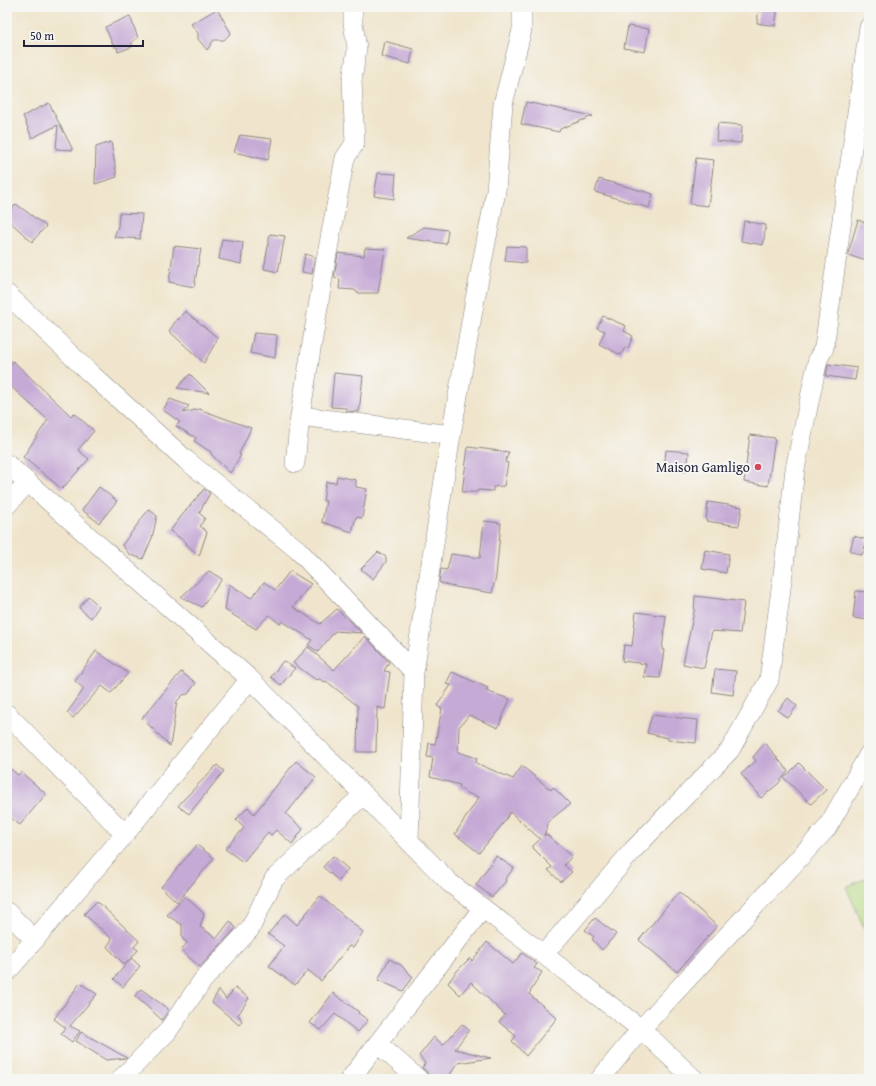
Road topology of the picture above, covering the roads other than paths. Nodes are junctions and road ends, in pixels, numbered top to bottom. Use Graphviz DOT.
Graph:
graph roads {
  1 [pos="353,7"];
  2 [pos="522,7"];
  3 [pos="869,27"];
  4 [pos="7,294"];
  5 [pos="300,416"];
  6 [pos="451,435"];
  7 [pos="295,463"];
  8 [pos="7,464"];
  9 [pos="28,482"];
  10 [pos="7,505"];
  11 [pos="414,672"];
  12 [pos="250,678"];
  13 [pos="7,714"];
  14 [pos="869,754"];
  15 [pos="364,794"];
  16 [pos="125,834"];
  17 [pos="409,841"];
  18 [pos="484,908"];
  19 [pos="7,912"];
  20 [pos="34,940"];
  21 [pos="544,954"];
  22 [pos="7,972"];
  23 [pos="641,1029"];
  24 [pos="378,1044"];
  25 [pos="121,1079"];
  26 [pos="350,1079"];
  27 [pos="418,1079"];
  28 [pos="600,1079"];
  29 [pos="694,1079"];
  1 -- 5 [label="street"];
  2 -- 6 [label="street"];
  3 -- 21 [label="street"];
  4 -- 11 [label="street"];
  5 -- 6 [label="street"];
  5 -- 7 [label="street"];
  6 -- 11 [label="street"];
  8 -- 9 [label="street"];
  9 -- 10 [label="street"];
  9 -- 12 [label="street"];
  11 -- 17 [label="street"];
  12 -- 15 [label="street"];
  12 -- 16 [label="street"];
  13 -- 16 [label="street"];
  14 -- 23 [label="street"];
  15 -- 17 [label="street"];
  15 -- 25 [label="street"];
  16 -- 20 [label="street"];
  17 -- 18 [label="street"];
  18 -- 21 [label="street"];
  18 -- 24 [label="street"];
  19 -- 20 [label="street"];
  20 -- 22 [label="street"];
  21 -- 23 [label="street"];
  23 -- 28 [label="street"];
  23 -- 29 [label="street"];
  24 -- 26 [label="street"];
  24 -- 27 [label="street"];
}
